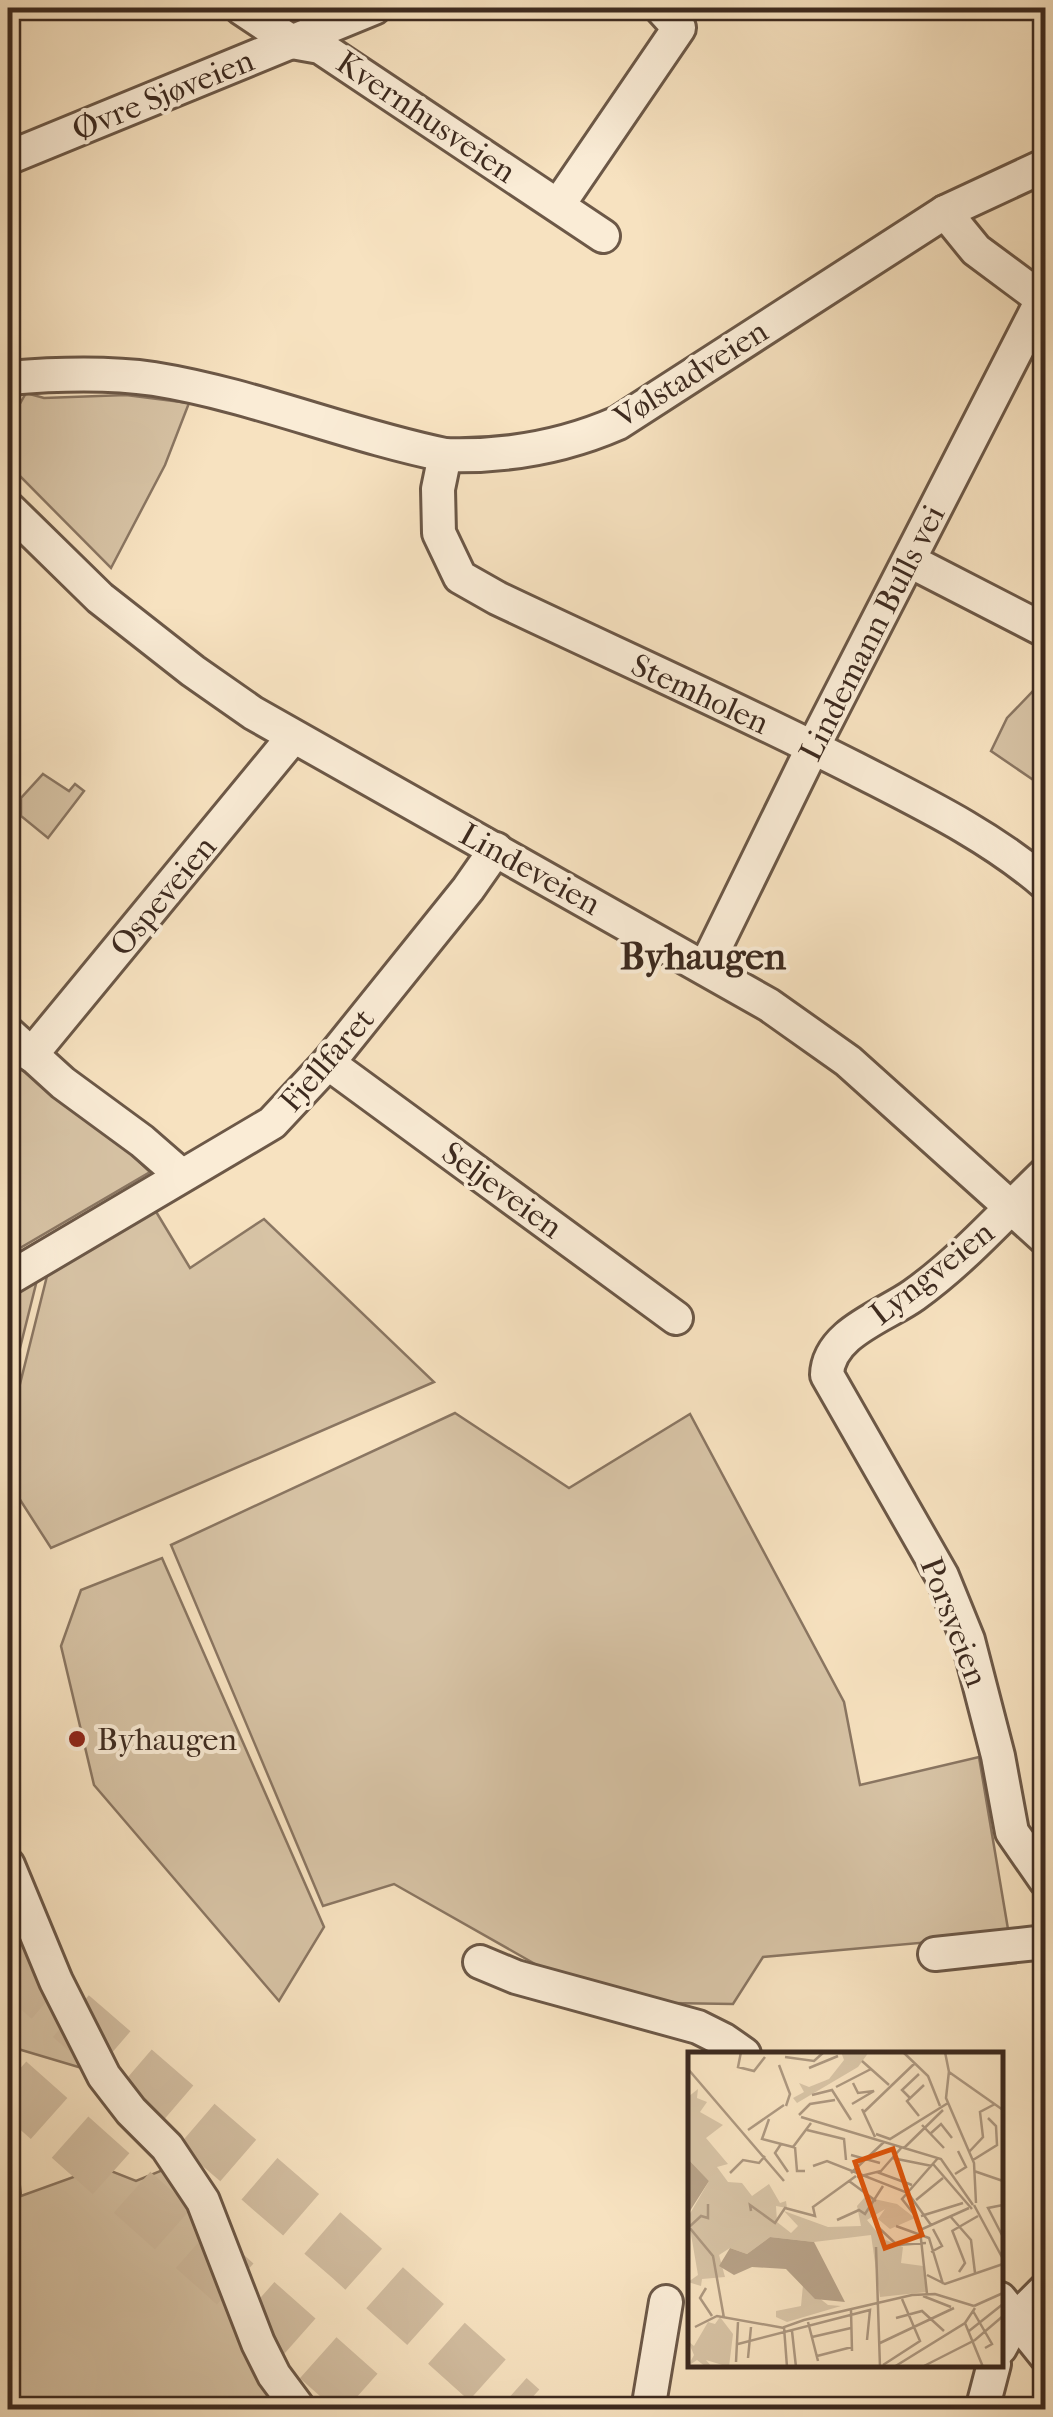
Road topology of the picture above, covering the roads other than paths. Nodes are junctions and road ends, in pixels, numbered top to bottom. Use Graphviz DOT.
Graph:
graph roads {
  1 [pos="241,8"];
  2 [pos="374,8"];
  3 [pos="670,18"];
  4 [pos="292,42"];
  5 [pos="8,158"];
  6 [pos="1046,165"];
  7 [pos="558,204"];
  8 [pos="945,212"];
  9 [pos="603,236"];
  10 [pos="1044,301"];
  11 [pos="8,378"];
  12 [pos="446,454"];
  13 [pos="8,508"];
  14 [pos="910,561"];
  15 [pos="1046,631"];
  16 [pos="293,737"];
  17 [pos="813,747"];
  18 [pos="496,849"];
  19 [pos="1046,884"];
  20 [pos="705,968"];
  21 [pos="19,1044"];
  22 [pos="328,1063"];
  23 [pos="1046,1174"];
  24 [pos="181,1175"];
  25 [pos="1013,1207"];
  26 [pos="1046,1239"];
  27 [pos="8,1279"];
  28 [pos="676,1318"];
  29 [pos="826,1375"];
  30 [pos="8,1865"];
  31 [pos="1046,1881"];
  32 [pos="1046,1942"];
  33 [pos="935,1954"];
  34 [pos="480,1962"];
  35 [pos="741,2052"];
  36 [pos="1046,2289"];
  37 [pos="666,2302"];
  38 [pos="1008,2309"];
  39 [pos="1046,2356"];
  40 [pos="993,2367"];
  41 [pos="300,2410"];
  42 [pos="648,2410"];
  43 [pos="982,2410"];
  1 -- 4 [label="street, Kvernhusveien"];
  2 -- 4 [label="street, Øvre Sjøveien"];
  3 -- 7 [label="street"];
  4 -- 5 [label="street, Øvre Sjøveien"];
  4 -- 7 [label="street, Kvernhusveien"];
  6 -- 8 [label="street, Vølstadveien"];
  7 -- 9 [label="street, Kvernhusveien"];
  8 -- 10 [label="street"];
  8 -- 12 [label="street, Vølstadveien"];
  10 -- 14 [label="street, Lindemann Bulls vei"];
  11 -- 12 [label="street, Vølstadveien"];
  12 -- 17 [label="street, Stemholen"];
  13 -- 16 [label="street, Lindeveien"];
  14 -- 15 [label="street"];
  14 -- 17 [label="street, Lindemann Bulls vei"];
  16 -- 18 [label="street, Lindeveien"];
  16 -- 21 [label="street, Ospeveien"];
  17 -- 19 [label="street, Stemholen"];
  17 -- 20 [label="street, Lindemann Bulls vei"];
  18 -- 20 [label="street, Lindeveien"];
  18 -- 22 [label="street, Fjellfaret"];
  20 -- 25 [label="street, Lindeveien"];
  21 -- 24 [label="street"];
  22 -- 24 [label="street, Fjellfaret"];
  22 -- 28 [label="street, Seljeveien"];
  23 -- 25 [label="street, Lyngveien"];
  24 -- 27 [label="street, Fjellfaret"];
  25 -- 26 [label="street, Lindeveien"];
  25 -- 29 [label="street, Lyngveien"];
  29 -- 31 [label="street, Porsveien"];
  30 -- 41 [label="street"];
  32 -- 33 [label="street"];
  34 -- 35 [label="street"];
  36 -- 38 [label="street"];
  37 -- 42 [label="street"];
  38 -- 39 [label="street"];
  40 -- 43 [label="street"];
}
